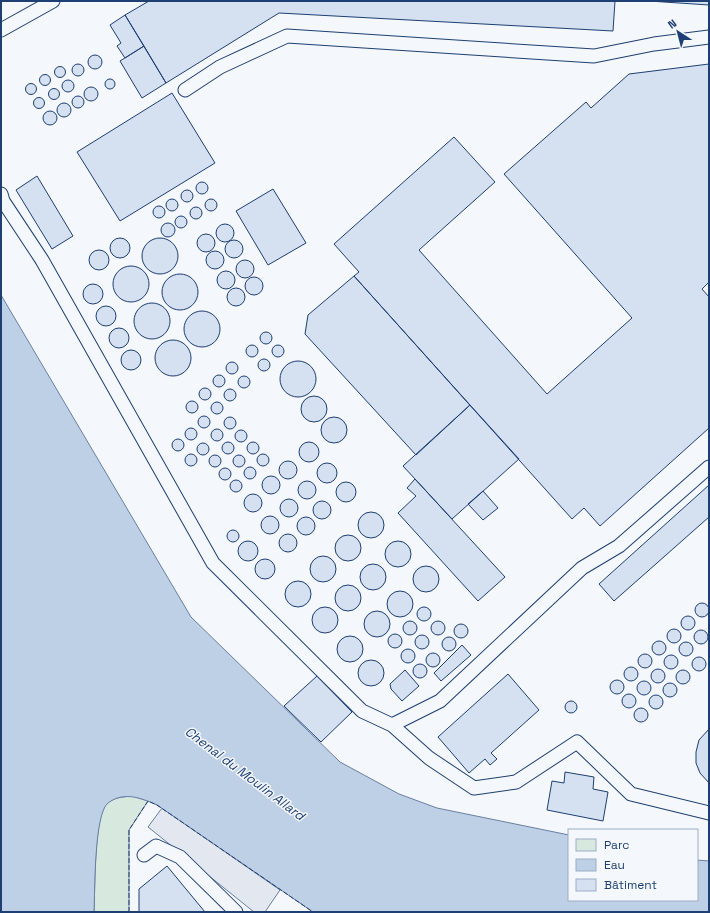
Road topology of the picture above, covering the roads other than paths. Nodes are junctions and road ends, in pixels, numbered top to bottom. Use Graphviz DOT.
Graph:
graph roads {
  1 [pos="53,1"];
  2 [pos="1,30"];
  3 [pos="709,38"];
  4 [pos="185,90"];
  5 [pos="1,194"];
  6 [pos="709,467"];
  7 [pos="392,725"];
  8 [pos="709,813"];
  9 [pos="144,855"];
  10 [pos="236,912"];
  1 -- 2 [label="lane"];
  3 -- 4 [label="lane"];
  5 -- 7 [label="lane"];
  6 -- 7 [label="lane"];
  7 -- 8 [label="lane"];
  9 -- 10 [label="lane"];
}
